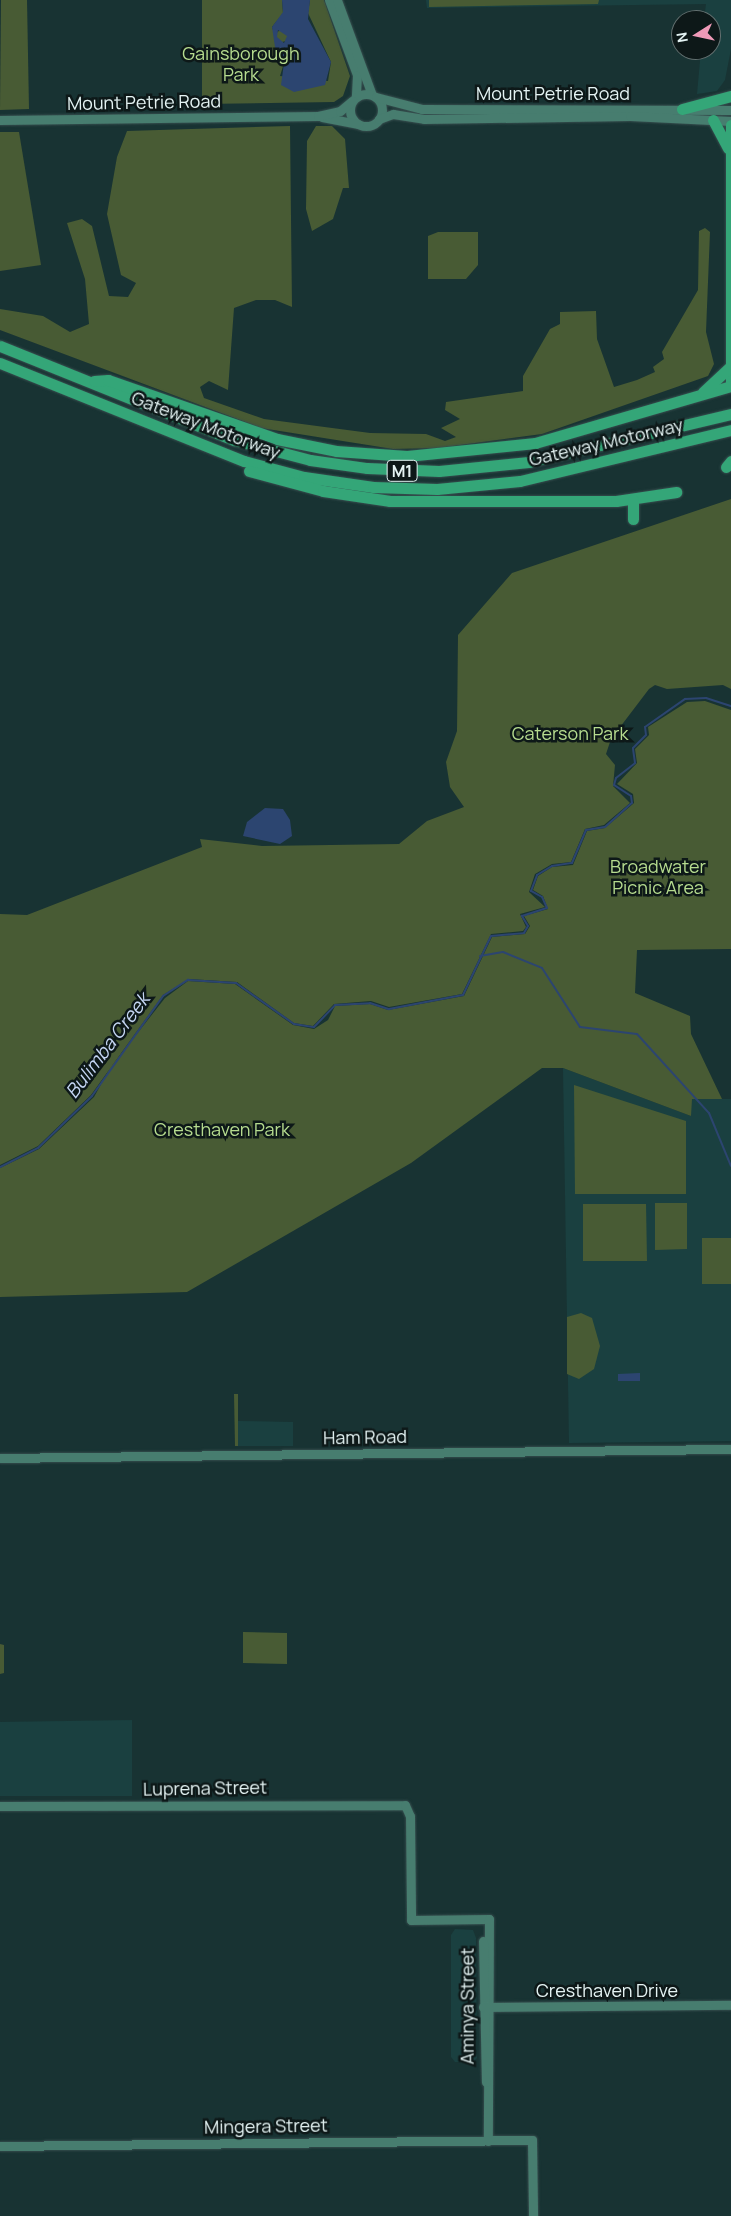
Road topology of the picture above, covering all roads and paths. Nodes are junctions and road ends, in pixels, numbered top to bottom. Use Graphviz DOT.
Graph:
graph roads {
  1 [pos="329,0"];
  2 [pos="337,0"];
  3 [pos="374,96"];
  4 [pos="731,96"];
  5 [pos="354,99"];
  6 [pos="682,109"];
  7 [pos="731,110"];
  8 [pos="318,116"];
  9 [pos="379,119"];
  10 [pos="0,120"];
  11 [pos="713,120"];
  12 [pos="731,121"];
  13 [pos="358,124"];
  14 [pos="731,125"];
  15 [pos="728,148"];
  16 [pos="0,346"];
  17 [pos="0,363"];
  18 [pos="730,366"];
  19 [pos="90,381"];
  20 [pos="731,385"];
  21 [pos="703,392"];
  22 [pos="727,415"];
  23 [pos="729,431"];
  24 [pos="198,444"];
  25 [pos="676,492"];
  26 [pos="633,500"];
  27 [pos="634,519"];
  28 [pos="731,1449"];
  29 [pos="0,1458"];
  30 [pos="0,1806"];
  31 [pos="486,1919"];
  32 [pos="731,2005"];
  33 [pos="486,2007"];
  34 [pos="488,2141"];
  35 [pos="0,2146"];
  36 [pos="533,2216"];
  1 -- 5 [label="street"];
  2 -- 3 [label="street"];
  3 -- 5 [label="street"];
  3 -- 6 [label="street, Mount Petrie Road"];
  3 -- 9 [label="street"];
  4 -- 6 [label="highway"];
  5 -- 8 [label="street, Mount Petrie Road"];
  5 -- 13 [label="street"];
  6 -- 7 [label="street, Mount Petrie Road"];
  8 -- 10 [label="street, Mount Petrie Road"];
  8 -- 13 [label="street, Mount Petrie Road"];
  9 -- 11 [label="street, Mount Petrie Road"];
  9 -- 13 [label="street"];
  11 -- 12 [label="street, Mount Petrie Road"];
  11 -- 15 [label="highway"];
  14 -- 15 [label="highway"];
  15 -- 18 [label="highway"];
  16 -- 19 [label="highway, Gateway Motorway / M1"];
  17 -- 24 [label="highway, Gateway Motorway / M1"];
  18 -- 20 [label="highway"];
  18 -- 21 [label="highway"];
  19 -- 21 [label="highway"];
  19 -- 22 [label="highway, Gateway Motorway / M1"];
  20 -- 21 [label="highway"];
  23 -- 24 [label="highway, Gateway Motorway / M1"];
  24 -- 26 [label="highway"];
  25 -- 26 [label="highway"];
  26 -- 27 [label="highway"];
  28 -- 29 [label="street, Ham Road"];
  30 -- 31 [label="street, Luprena Street"];
  31 -- 33 [label="street, Aminya Street"];
  32 -- 33 [label="street, Cresthaven Drive"];
  33 -- 34 [label="street, Aminya Street"];
  34 -- 35 [label="street, Mingera Street"];
  34 -- 36 [label="street, Mingera Street"];
}
